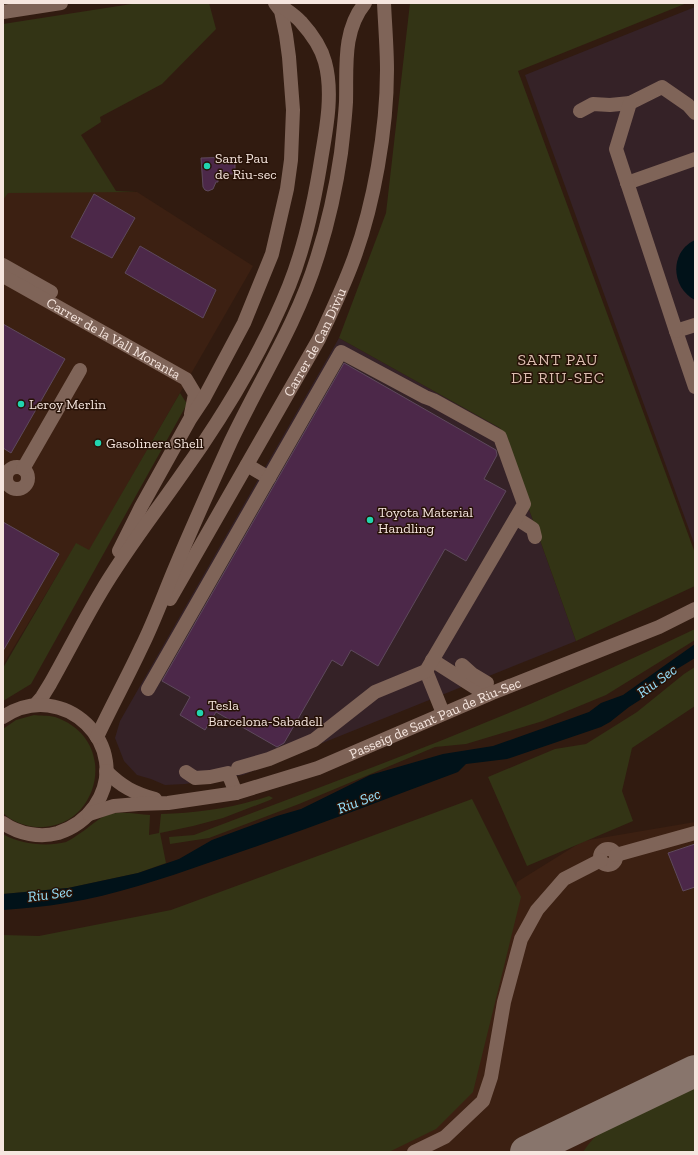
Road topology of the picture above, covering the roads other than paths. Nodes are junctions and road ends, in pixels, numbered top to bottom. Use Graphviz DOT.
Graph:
graph roads {
  1 [pos="61,3"];
  2 [pos="365,3"];
  3 [pos="384,3"];
  4 [pos="279,5"];
  5 [pos="3,12"];
  6 [pos="630,103"];
  7 [pos="580,111"];
  8 [pos="695,113"];
  9 [pos="695,159"];
  10 [pos="627,183"];
  11 [pos="3,265"];
  12 [pos="3,276"];
  13 [pos="695,325"];
  14 [pos="676,331"];
  15 [pos="122,343"];
  16 [pos="80,370"];
  17 [pos="695,387"];
  18 [pos="190,419"];
  19 [pos="247,466"];
  20 [pos="23,469"];
  21 [pos="5,472"];
  22 [pos="269,478"];
  23 [pos="516,518"];
  24 [pos="535,537"];
  25 [pos="101,592"];
  26 [pos="695,609"];
  27 [pos="142,647"];
  28 [pos="462,665"];
  29 [pos="429,666"];
  30 [pos="488,686"];
  31 [pos="148,689"];
  32 [pos="35,705"];
  33 [pos="444,714"];
  34 [pos="3,717"];
  35 [pos="97,737"];
  36 [pos="238,768"];
  37 [pos="106,771"];
  38 [pos="186,772"];
  39 [pos="236,793"];
  40 [pos="168,803"];
  41 [pos="89,814"];
  42 [pos="3,823"];
  43 [pos="695,833"];
  44 [pos="414,1152"];
  1 -- 5 [label="street"];
  2 -- 27 [label="street, Carrer de Can Diviu"];
  3 -- 19 [label="street, Carrer de Can Diviu"];
  4 -- 18 [label="street"];
  4 -- 25 [label="street"];
  6 -- 7 [label="street"];
  6 -- 8 [label="street"];
  6 -- 10 [label="street"];
  9 -- 10 [label="street"];
  10 -- 14 [label="street"];
  11 -- 15 [label="street"];
  12 -- 15 [label="street, Carrer de la Vall Moranta"];
  13 -- 14 [label="street"];
  14 -- 17 [label="street"];
  15 -- 18 [label="street, Carrer de la Vall Moranta"];
  16 -- 20 [label="street"];
  18 -- 25 [label="street"];
  19 -- 22 [label="street"];
  19 -- 27 [label="street, Carrer de Can Diviu"];
  20 -- 21 [label="street"];
  20 -- 21 [label="street"];
  22 -- 23 [label="street"];
  22 -- 31 [label="street"];
  23 -- 24 [label="street"];
  23 -- 29 [label="street"];
  25 -- 32 [label="street"];
  26 -- 30 [label="street, Passeig de Sant Pau de Riu-Sec"];
  27 -- 35 [label="street, Carrer de Can Diviu"];
  28 -- 30 [label="street"];
  29 -- 30 [label="street"];
  29 -- 33 [label="street"];
  29 -- 36 [label="street"];
  30 -- 33 [label="street, Passeig de Sant Pau de Riu-Sec"];
  32 -- 34 [label="street"];
  32 -- 35 [label="street"];
  33 -- 39 [label="street, Passeig de Sant Pau de Riu-Sec"];
  35 -- 37 [label="street"];
  37 -- 40 [label="street, Passeig de Sant Pau de Riu-Sec"];
  37 -- 41 [label="street"];
  38 -- 39 [label="street"];
  39 -- 40 [label="street, Passeig de Sant Pau de Riu-Sec"];
  40 -- 41 [label="street, Passeig de Sant Pau de Riu-Sec"];
  41 -- 42 [label="street"];
  43 -- 44 [label="street"];
}
